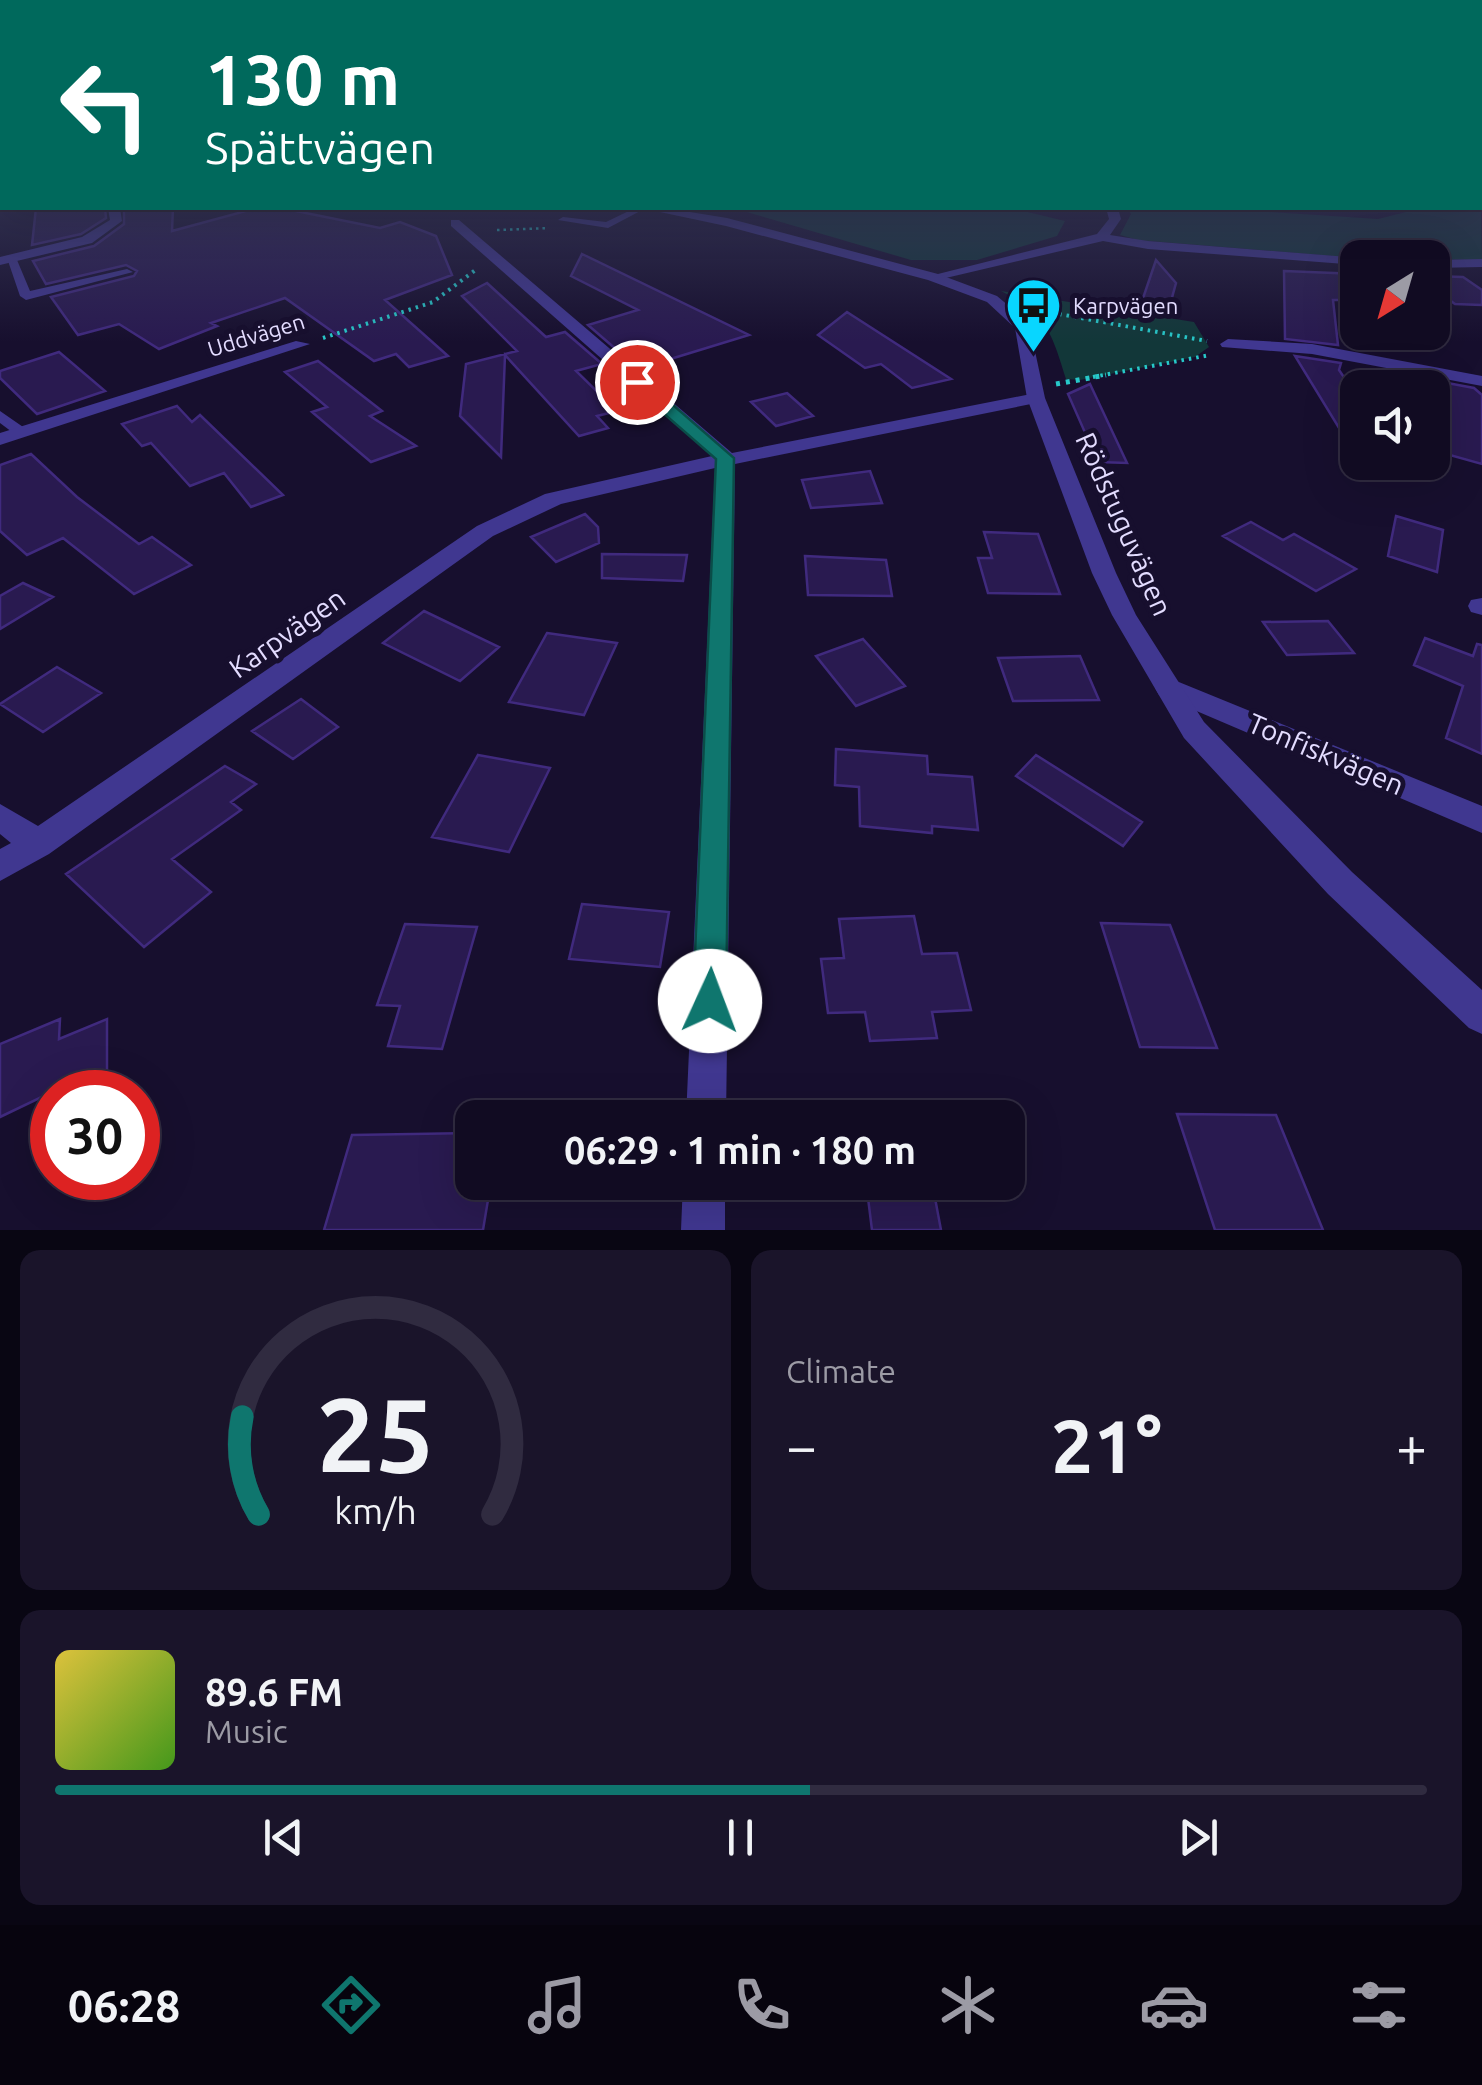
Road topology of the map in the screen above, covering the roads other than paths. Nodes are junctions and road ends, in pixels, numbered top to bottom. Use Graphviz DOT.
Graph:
graph roads {
  1 [pos="107,227"];
  2 [pos="747,227"];
  3 [pos="1109,227"];
  4 [pos="461,229"];
  5 [pos="1102,237"];
  6 [pos="1340,260"];
  7 [pos="5,261"];
  8 [pos="1450,264"];
  9 [pos="1482,264"];
  10 [pos="126,272"];
  11 [pos="933,277"];
  12 [pos="302,344"];
  13 [pos="1228,344"];
  14 [pos="1482,381"];
  15 [pos="1034,391"];
  16 [pos="0,415"];
  17 [pos="21,432"];
  18 [pos="0,439"];
  19 [pos="725,458"];
  20 [pos="1169,688"];
  21 [pos="0,817"];
  22 [pos="1482,820"];
  23 [pos="38,844"];
  24 [pos="0,866"];
  25 [pos="1482,1015"];
  26 [pos="707,1100"];
  27 [pos="704,1200"];
  28 [pos="703,1230"];
  1 -- 7 [label="street"];
  2 -- 11 [label="street"];
  3 -- 5 [label="street"];
  4 -- 19 [label="street"];
  5 -- 6 [label="street"];
  5 -- 11 [label="street"];
  7 -- 10 [label="lane"];
  8 -- 9 [label="street"];
  11 -- 15 [label="street, Rödstuguvägen"];
  12 -- 17 [label="street, Uddvägen"];
  13 -- 14 [label="street"];
  15 -- 19 [label="street, Karpvägen"];
  15 -- 20 [label="street, Rödstuguvägen"];
  16 -- 17 [label="lane"];
  17 -- 18 [label="street, Uddvägen"];
  19 -- 23 [label="street, Karpvägen"];
  19 -- 26 [label="street"];
  20 -- 22 [label="street, Tonfiskvägen"];
  20 -- 25 [label="street, Rödstuguvägen"];
  21 -- 23 [label="street"];
  23 -- 24 [label="street, Karpvägen"];
  27 -- 28 [label="street"];
}
